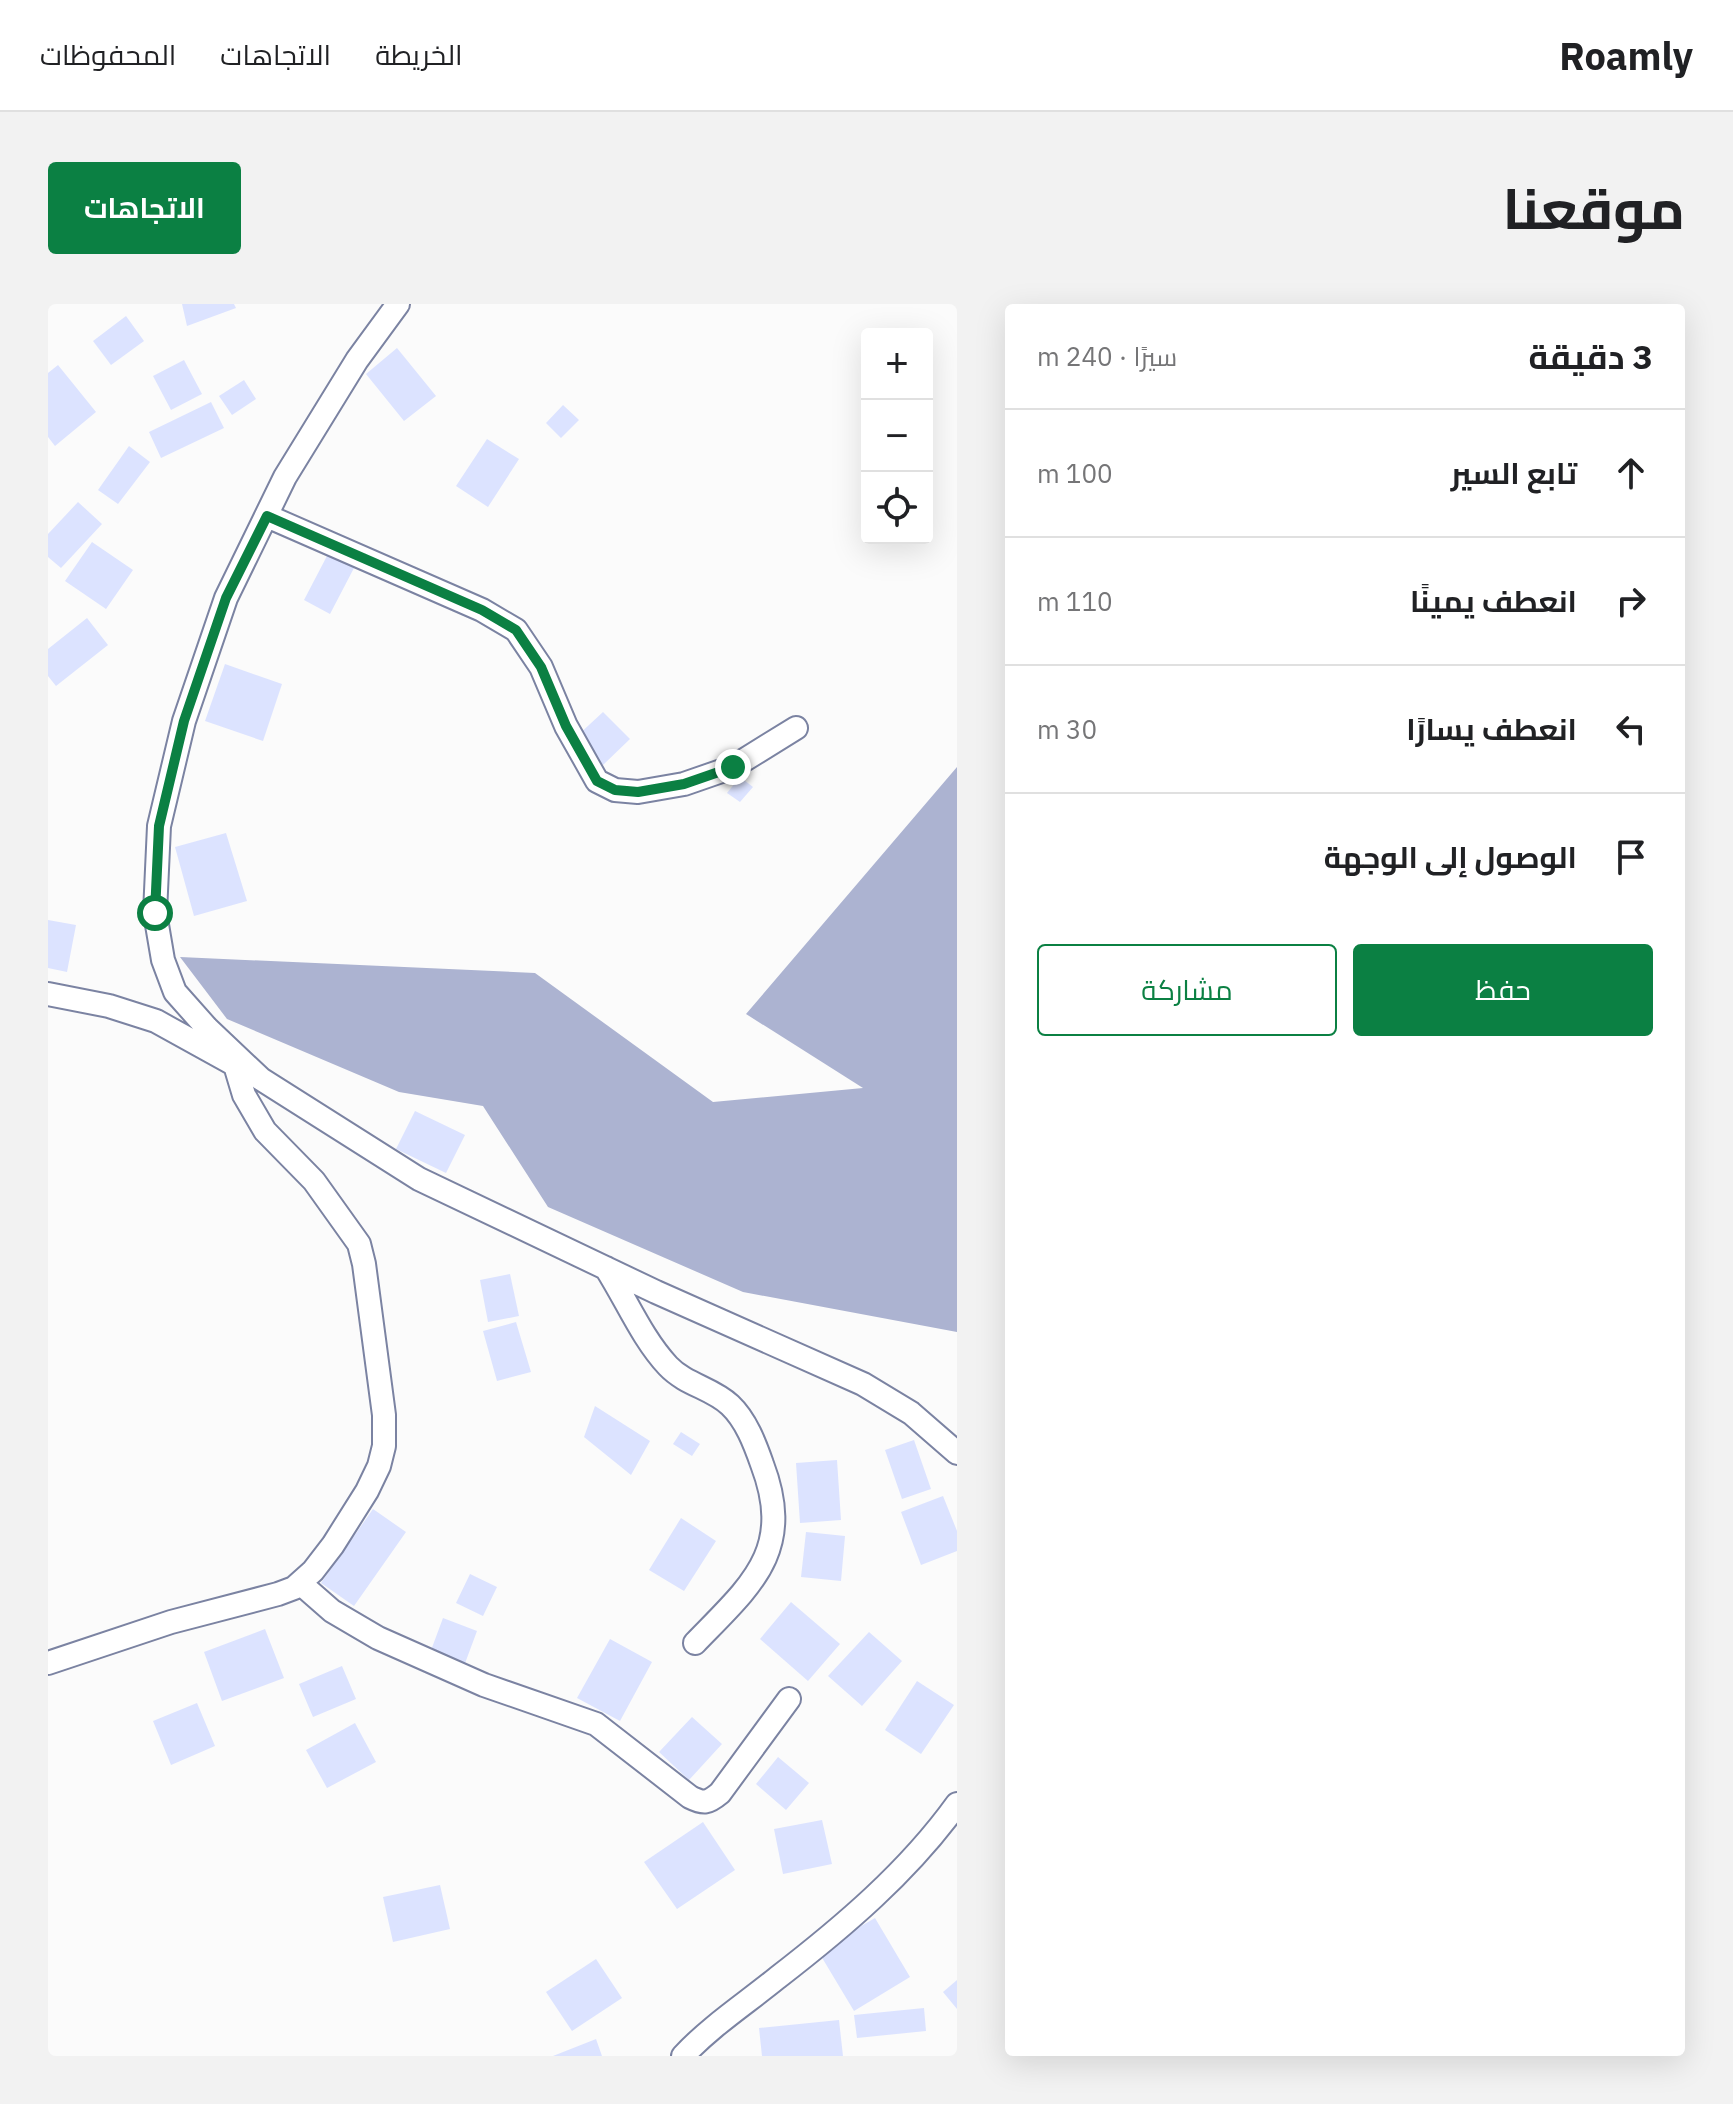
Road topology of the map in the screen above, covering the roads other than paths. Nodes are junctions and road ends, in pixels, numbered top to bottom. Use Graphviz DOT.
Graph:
graph roads {
  1 [pos="398,304"];
  2 [pos="267,516"];
  3 [pos="796,728"];
  4 [pos="48,994"];
  5 [pos="235,1065"];
  6 [pos="261,1079"];
  7 [pos="606,1268"];
  8 [pos="957,1453"];
  9 [pos="300,1583"];
  10 [pos="695,1643"];
  11 [pos="48,1663"];
  12 [pos="789,1699"];
  13 [pos="957,1804"];
  14 [pos="683,2056"];
  1 -- 2 [label="street"];
  2 -- 3 [label="street"];
  2 -- 6 [label="street"];
  4 -- 5 [label="street"];
  5 -- 6 [label="street"];
  5 -- 9 [label="street"];
  6 -- 7 [label="street"];
  7 -- 8 [label="street"];
  7 -- 10 [label="street"];
  9 -- 11 [label="street"];
  9 -- 12 [label="street"];
  13 -- 14 [label="street"];
}
